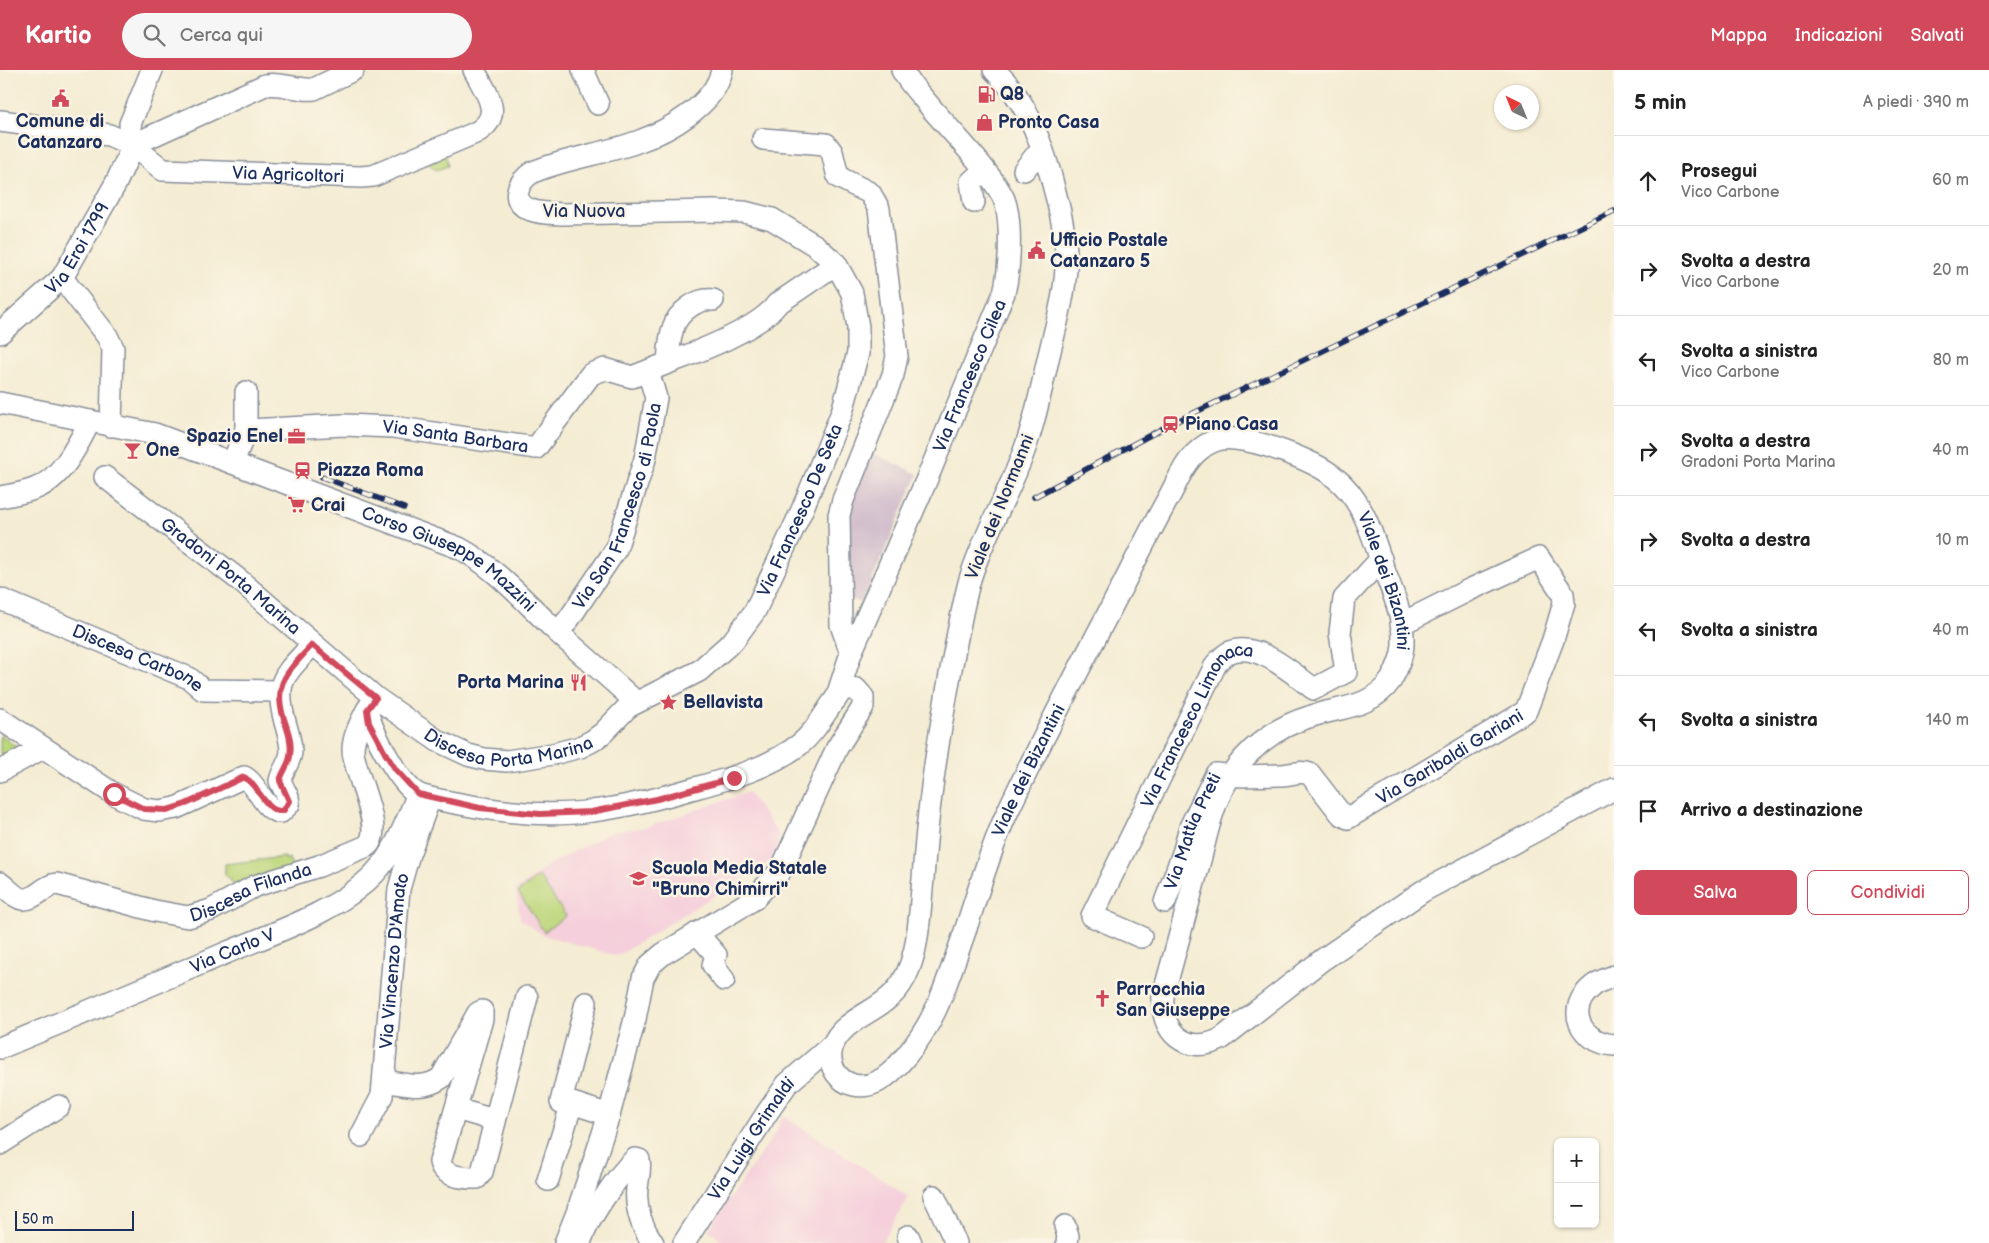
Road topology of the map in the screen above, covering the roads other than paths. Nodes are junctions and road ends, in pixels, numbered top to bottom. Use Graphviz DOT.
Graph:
graph roads {
  1 [pos="152,70"];
  2 [pos="474,70"];
  3 [pos="583,70"];
  4 [pos="722,70"];
  5 [pos="902,70"];
  6 [pos="994,70"];
  7 [pos="345,74"];
  8 [pos="598,104"];
  9 [pos="0,121"];
  10 [pos="763,139"];
  11 [pos="132,145"];
  12 [pos="1042,148"];
  13 [pos="984,170"];
  14 [pos="1024,170"];
  15 [pos="974,202"];
  16 [pos="836,264"];
  17 [pos="62,278"];
  18 [pos="713,300"];
  19 [pos="0,333"];
  20 [pos="658,367"];
  21 [pos="246,392"];
  22 [pos="0,403"];
  23 [pos="90,421"];
  24 [pos="110,426"];
  25 [pos="246,430"];
  26 [pos="233,462"];
  27 [pos="105,476"];
  28 [pos="0,497"];
  29 [pos="1381,559"];
  30 [pos="0,599"];
  31 [pos="1401,624"];
  32 [pos="558,632"];
  33 [pos="312,645"];
  34 [pos="851,653"];
  35 [pos="279,691"];
  36 [pos="836,699"];
  37 [pos="636,702"];
  38 [pos="372,704"];
  39 [pos="0,719"];
  40 [pos="44,748"];
  41 [pos="0,771"];
  42 [pos="1230,776"];
  43 [pos="1614,789"];
  44 [pos="424,796"];
  45 [pos="0,883"];
  46 [pos="1165,902"];
  47 [pos="697,933"];
  48 [pos="1141,937"];
  49 [pos="1614,976"];
  50 [pos="724,980"];
  51 [pos="527,997"];
  52 [pos="586,1003"];
  53 [pos="832,1045"];
  54 [pos="1614,1045"];
  55 [pos="0,1048"];
  56 [pos="384,1081"];
  57 [pos="560,1102"];
  58 [pos="59,1106"];
  59 [pos="456,1109"];
  60 [pos="609,1115"];
  61 [pos="494,1120"];
  62 [pos="361,1136"];
  63 [pos="0,1144"];
  64 [pos="548,1180"];
  65 [pos="934,1196"];
  66 [pos="694,1240"];
  67 [pos="565,1243"];
  68 [pos="580,1243"];
  69 [pos="653,1243"];
  70 [pos="956,1243"];
  1 -- 11 [label="street"];
  2 -- 11 [label="street, Via Agricoltori"];
  3 -- 8 [label="street"];
  4 -- 16 [label="street, Via Nuova"];
  5 -- 13 [label="street, Via Francesco Cilea"];
  6 -- 12 [label="street, Viale dei Normanni"];
  7 -- 11 [label="street"];
  9 -- 11 [label="street, Via Agricoltori"];
  10 -- 34 [label="street"];
  11 -- 17 [label="street, Via Eroi 1799"];
  12 -- 14 [label="street"];
  12 -- 53 [label="street, Viale dei Normanni"];
  13 -- 15 [label="street"];
  13 -- 34 [label="street, Via Francesco Cilea"];
  16 -- 20 [label="street"];
  16 -- 37 [label="street, Via Francesco De Seta"];
  17 -- 19 [label="street, Via Eroi 1799"];
  17 -- 24 [label="street"];
  18 -- 20 [label="street"];
  20 -- 25 [label="street, Via Santa Barbara"];
  20 -- 32 [label="street, Via San Francesco di Paola"];
  21 -- 25 [label="street"];
  22 -- 23 [label="street, Corso Giuseppe Mazzini"];
  23 -- 24 [label="street, Corso Giuseppe Mazzini"];
  23 -- 28 [label="street"];
  24 -- 26 [label="street, Corso Giuseppe Mazzini"];
  25 -- 26 [label="street"];
  26 -- 32 [label="street, Corso Giuseppe Mazzini"];
  27 -- 33 [label="street, Gradoni Porta Marina"];
  29 -- 31 [label="street, Viale dei Bizantini"];
  29 -- 48 [label="street, Via Francesco Limonaca"];
  29 -- 53 [label="street, Viale dei Bizantini"];
  30 -- 35 [label="street, Discesa Carbone"];
  31 -- 42 [label="street, Viale dei Bizantini"];
  31 -- 42 [label="street, Via Garibaldi Gariani"];
  32 -- 37 [label="street, Corso Giuseppe Mazzini"];
  33 -- 35 [label="street"];
  33 -- 38 [label="street, Gradoni Porta Marina"];
  34 -- 36 [label="street, Via Francesco Cilea"];
  35 -- 40 [label="street"];
  36 -- 44 [label="street, Via Francesco Cilea"];
  36 -- 47 [label="street"];
  37 -- 38 [label="street, Discesa Porta Marina"];
  38 -- 44 [label="street"];
  38 -- 45 [label="street, Discesa Filanda"];
  39 -- 40 [label="street"];
  40 -- 41 [label="street"];
  42 -- 43 [label="street, Viale dei Bizantini"];
  42 -- 46 [label="street, Via Mattia Preti"];
  44 -- 55 [label="street, Via Carlo V"];
  44 -- 56 [label="street, Via Vincenzo D'Amato"];
  47 -- 50 [label="street"];
  47 -- 60 [label="street"];
  49 -- 54 [label="street"];
  51 -- 61 [label="street"];
  52 -- 57 [label="street"];
  53 -- 66 [label="street, Via Luigi Grimaldi"];
  56 -- 59 [label="street"];
  56 -- 62 [label="street, Via Vincenzo D'Amato"];
  58 -- 63 [label="street"];
  59 -- 61 [label="street"];
  59 -- 61 [label="street"];
  60 -- 64 [label="street"];
  60 -- 67 [label="street"];
  65 -- 70 [label="street"];
  68 -- 69 [label="street"];
}
